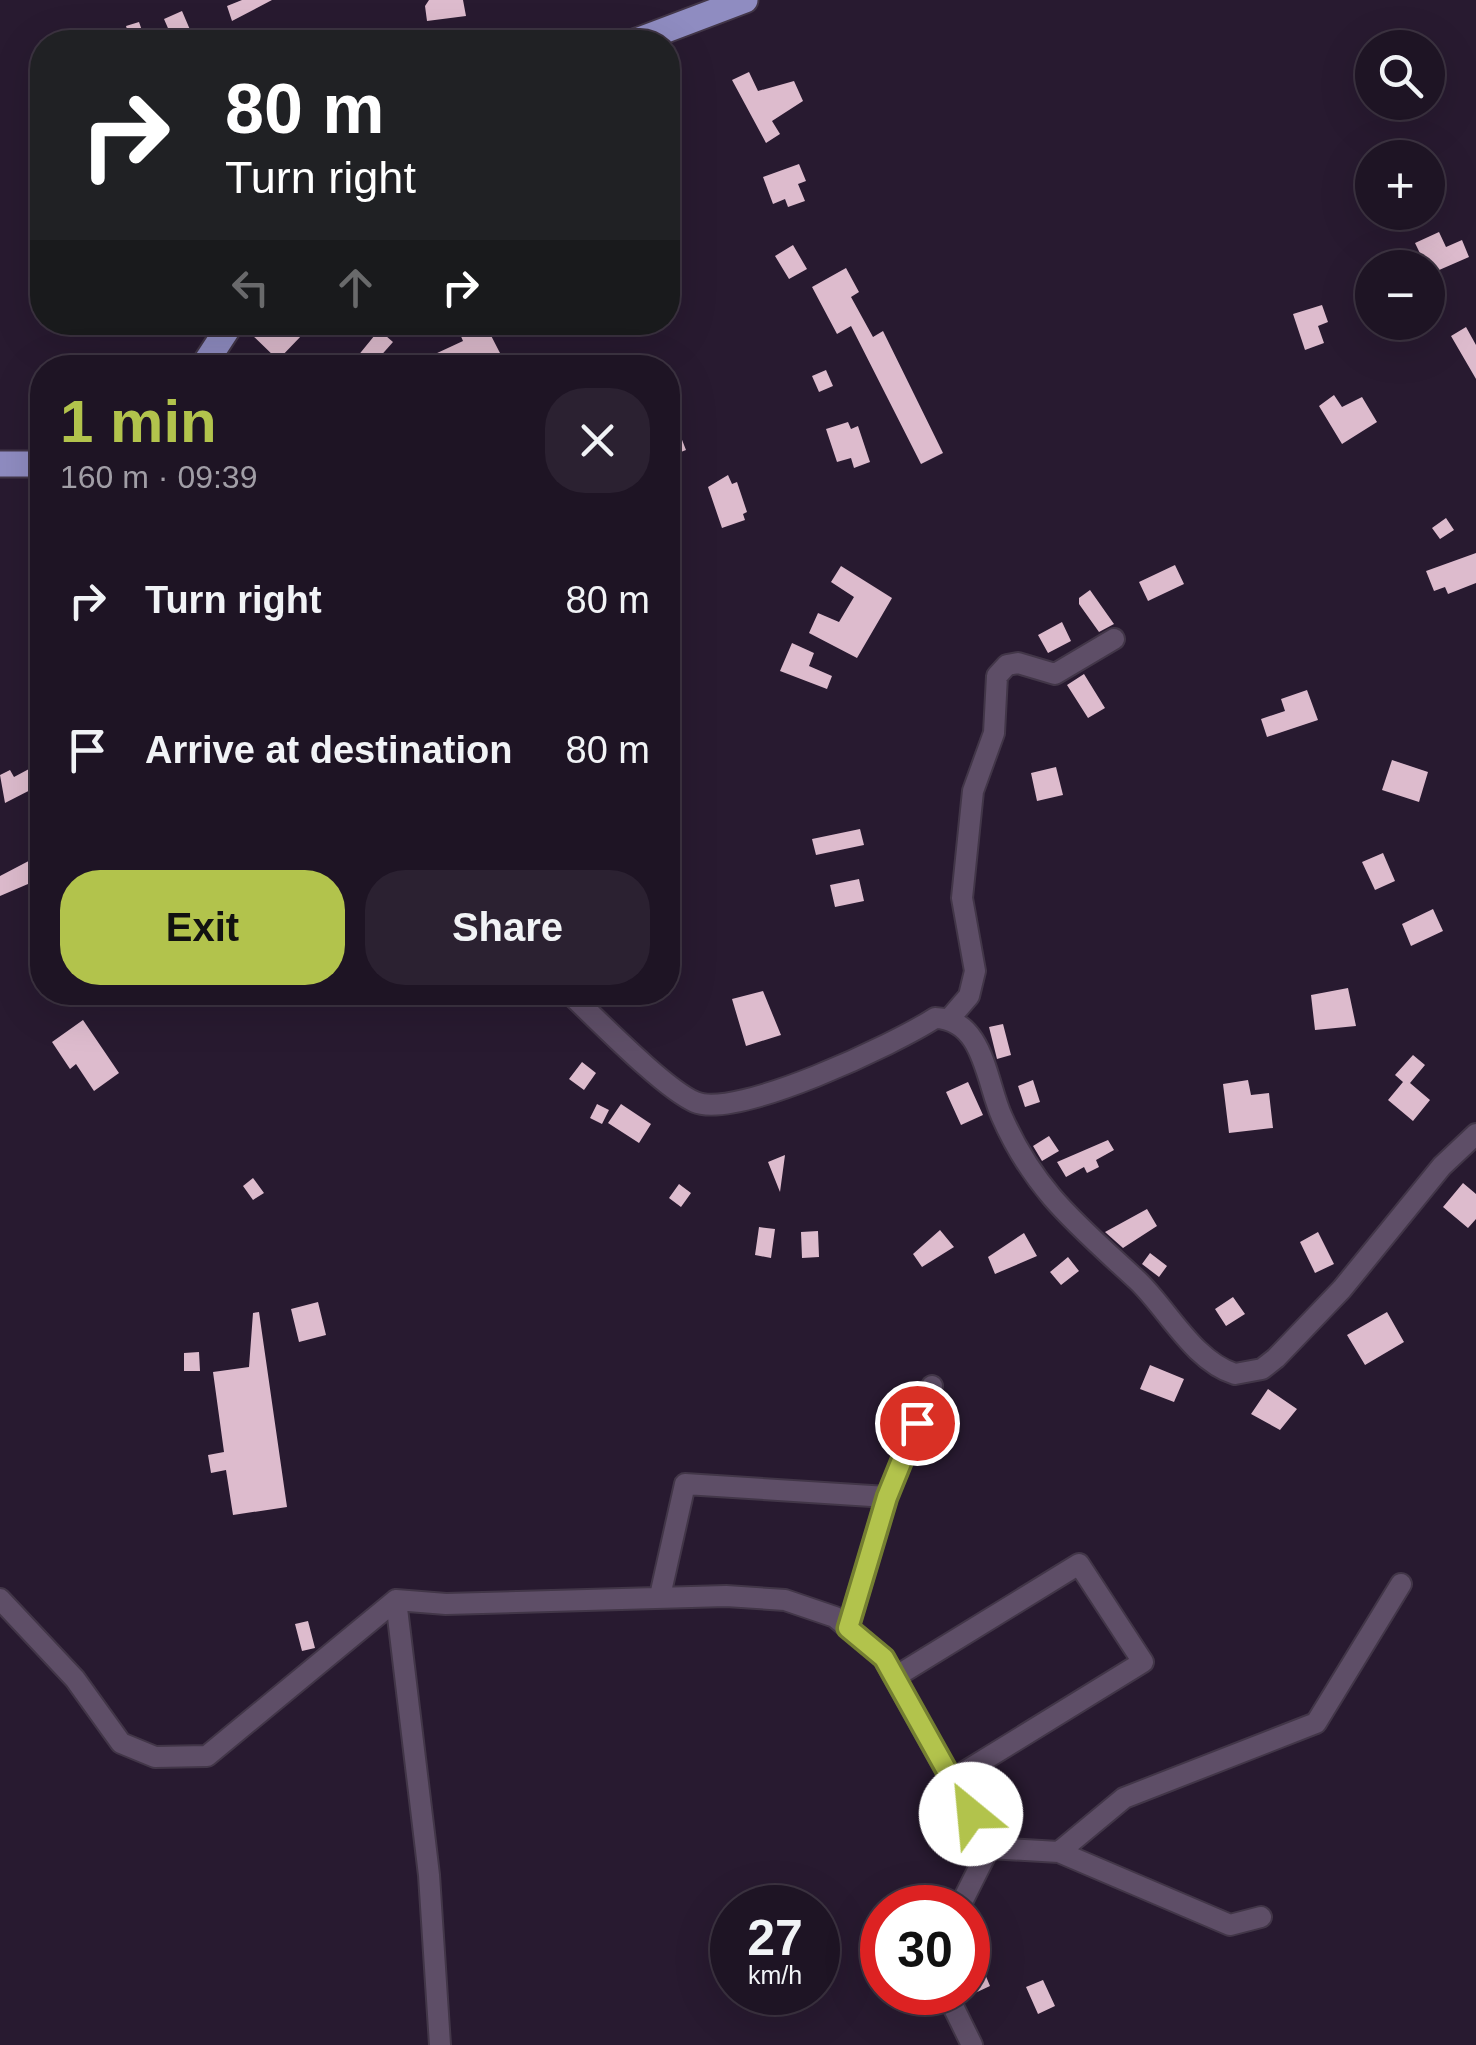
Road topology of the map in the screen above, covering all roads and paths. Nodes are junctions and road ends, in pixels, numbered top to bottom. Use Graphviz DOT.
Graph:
graph roads {
  1 [pos="745,0"];
  2 [pos="666,30"];
  3 [pos="0,464"];
  4 [pos="30,464"];
  5 [pos="1114,639"];
  6 [pos="582,1005"];
  7 [pos="950,1018"];
  8 [pos="1476,1134"];
  9 [pos="932,1386"];
  10 [pos="887,1497"];
  11 [pos="1401,1584"];
  12 [pos="660,1596"];
  13 [pos="0,1598"];
  14 [pos="396,1600"];
  15 [pos="848,1628"];
  16 [pos="896,1677"];
  17 [pos="953,1779"];
  18 [pos="989,1848"];
  19 [pos="1059,1852"];
  20 [pos="970,1885"];
  21 [pos="1261,1917"];
  22 [pos="957,2015"];
  23 [pos="440,2045"];
  24 [pos="972,2045"];
  1 -- 2 [label="main road"];
  3 -- 4 [label="main road"];
  5 -- 7 [label="street"];
  6 -- 7 [label="street"];
  7 -- 8 [label="street"];
  9 -- 10 [label="street"];
  10 -- 12 [label="street"];
  10 -- 15 [label="street"];
  11 -- 19 [label="street"];
  12 -- 14 [label="street"];
  12 -- 15 [label="street"];
  13 -- 14 [label="street"];
  14 -- 23 [label="street"];
  15 -- 16 [label="street"];
  16 -- 17 [label="street"];
  16 -- 17 [label="street"];
  17 -- 18 [label="street"];
  18 -- 19 [label="street"];
  18 -- 20 [label="street"];
  19 -- 21 [label="street"];
  22 -- 24 [label="street"];
}
